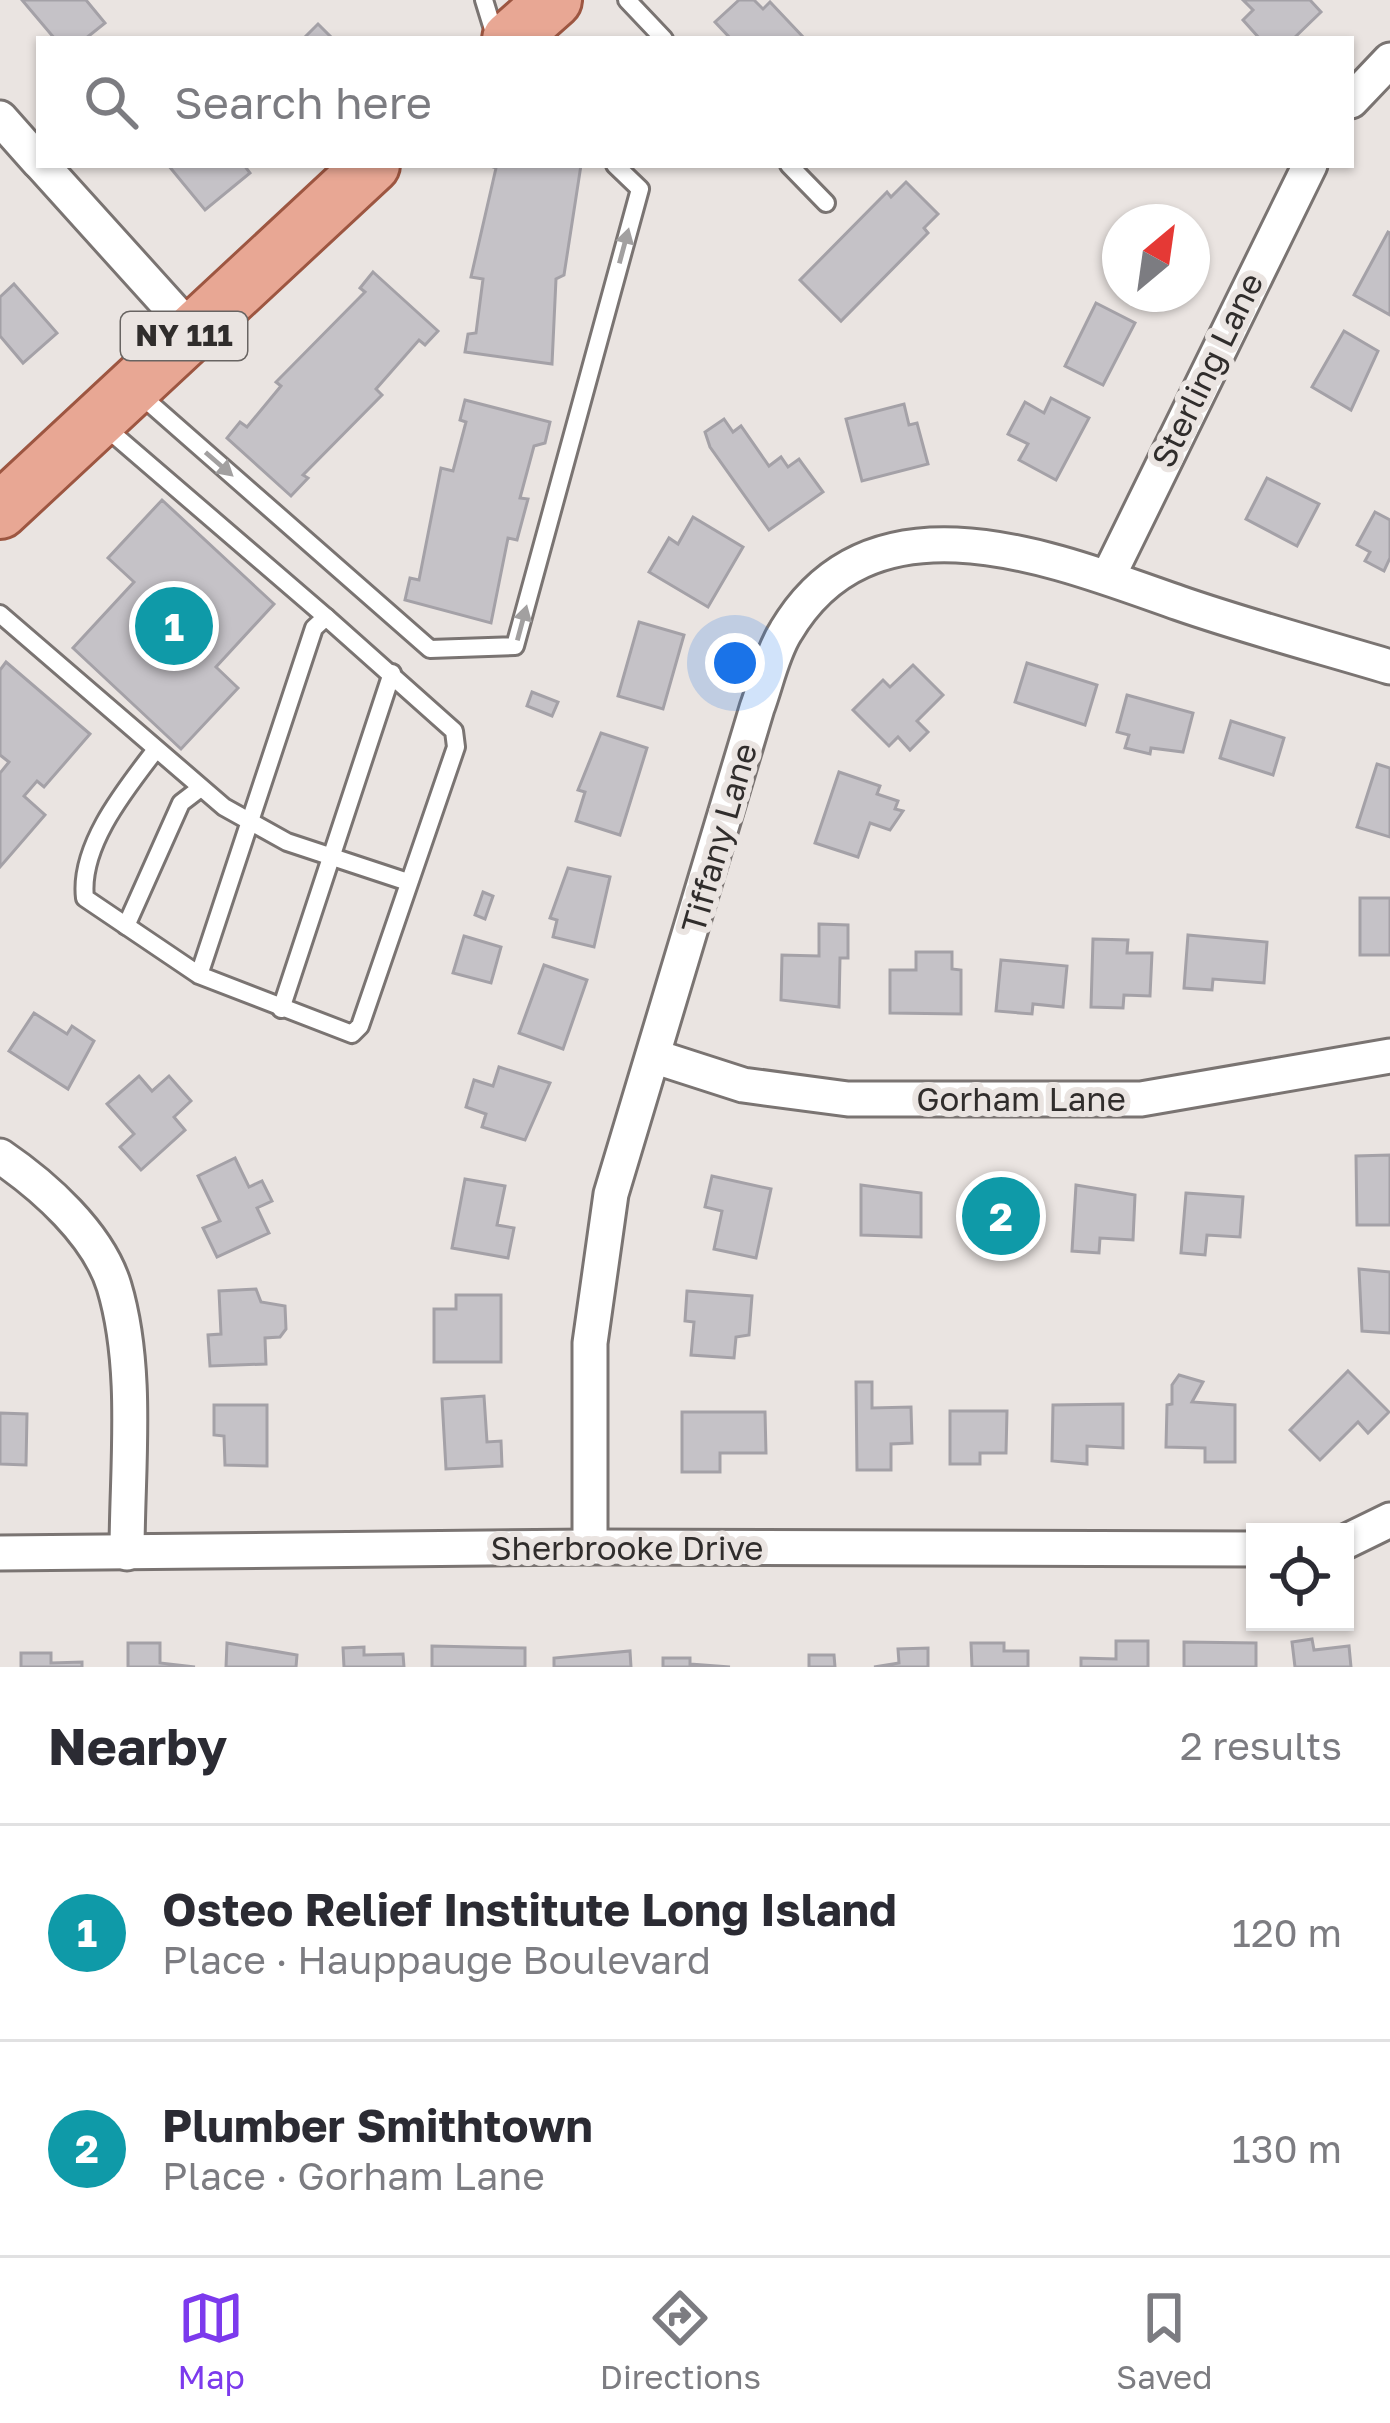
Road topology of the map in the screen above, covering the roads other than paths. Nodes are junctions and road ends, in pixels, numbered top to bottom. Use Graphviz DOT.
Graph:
graph roads {
  1 [pos="484,0"];
  2 [pos="554,0"];
  3 [pos="627,0"];
  4 [pos="495,36"];
  5 [pos="514,36"];
  6 [pos="661,36"];
  7 [pos="1390,60"];
  8 [pos="1354,98"];
  9 [pos="0,118"];
  10 [pos="36,158"];
  11 [pos="45,168"];
  12 [pos="369,168"];
  13 [pos="618,168"];
  14 [pos="791,168"];
  15 [pos="1309,168"];
  16 [pos="826,202"];
  17 [pos="191,330"];
  18 [pos="114,403"];
  19 [pos="0,511"];
  20 [pos="1108,577"];
  21 [pos="0,614"];
  22 [pos="326,617"];
  23 [pos="1390,667"];
  24 [pos="392,674"];
  25 [pos="154,752"];
  26 [pos="198,790"];
  27 [pos="249,824"];
  28 [pos="330,857"];
  29 [pos="408,883"];
  30 [pos="126,926"];
  31 [pos="200,975"];
  32 [pos="281,1009"];
  33 [pos="653,1056"];
  34 [pos="1390,1056"];
  35 [pos="0,1156"];
  36 [pos="1390,1520"];
  37 [pos="1354,1538"];
  38 [pos="590,1546"];
  39 [pos="1246,1549"];
  40 [pos="0,1553"];
  41 [pos="127,1553"];
  1 -- 4 [label="lane"];
  2 -- 5 [label="main road"];
  3 -- 6 [label="lane"];
  7 -- 8 [label="street"];
  9 -- 10 [label="street"];
  11 -- 17 [label="street"];
  12 -- 17 [label="main road, NY 111"];
  18 -- 13 [label="lane, one-way"];
  14 -- 16 [label="lane"];
  15 -- 20 [label="street, Sterling Lane"];
  17 -- 18 [label="main road, NY 111"];
  18 -- 19 [label="main road, NY 111"];
  18 -- 22 [label="lane"];
  20 -- 23 [label="street, Tiffany Lane"];
  20 -- 33 [label="street, Tiffany Lane"];
  21 -- 25 [label="lane"];
  22 -- 24 [label="lane"];
  22 -- 27 [label="lane"];
  24 -- 28 [label="lane"];
  24 -- 29 [label="lane"];
  25 -- 26 [label="lane"];
  25 -- 30 [label="lane"];
  26 -- 27 [label="lane"];
  26 -- 30 [label="lane"];
  27 -- 28 [label="lane"];
  27 -- 31 [label="lane"];
  28 -- 29 [label="lane"];
  28 -- 32 [label="lane"];
  29 -- 32 [label="lane"];
  30 -- 31 [label="lane"];
  31 -- 32 [label="lane"];
  33 -- 34 [label="street, Gorham Lane"];
  33 -- 38 [label="street, Tiffany Lane"];
  35 -- 41 [label="street"];
  36 -- 37 [label="street"];
  38 -- 39 [label="street, Sherbrooke Drive"];
  38 -- 41 [label="street, Sherbrooke Drive"];
  40 -- 41 [label="street, Sherbrooke Drive"];
}
